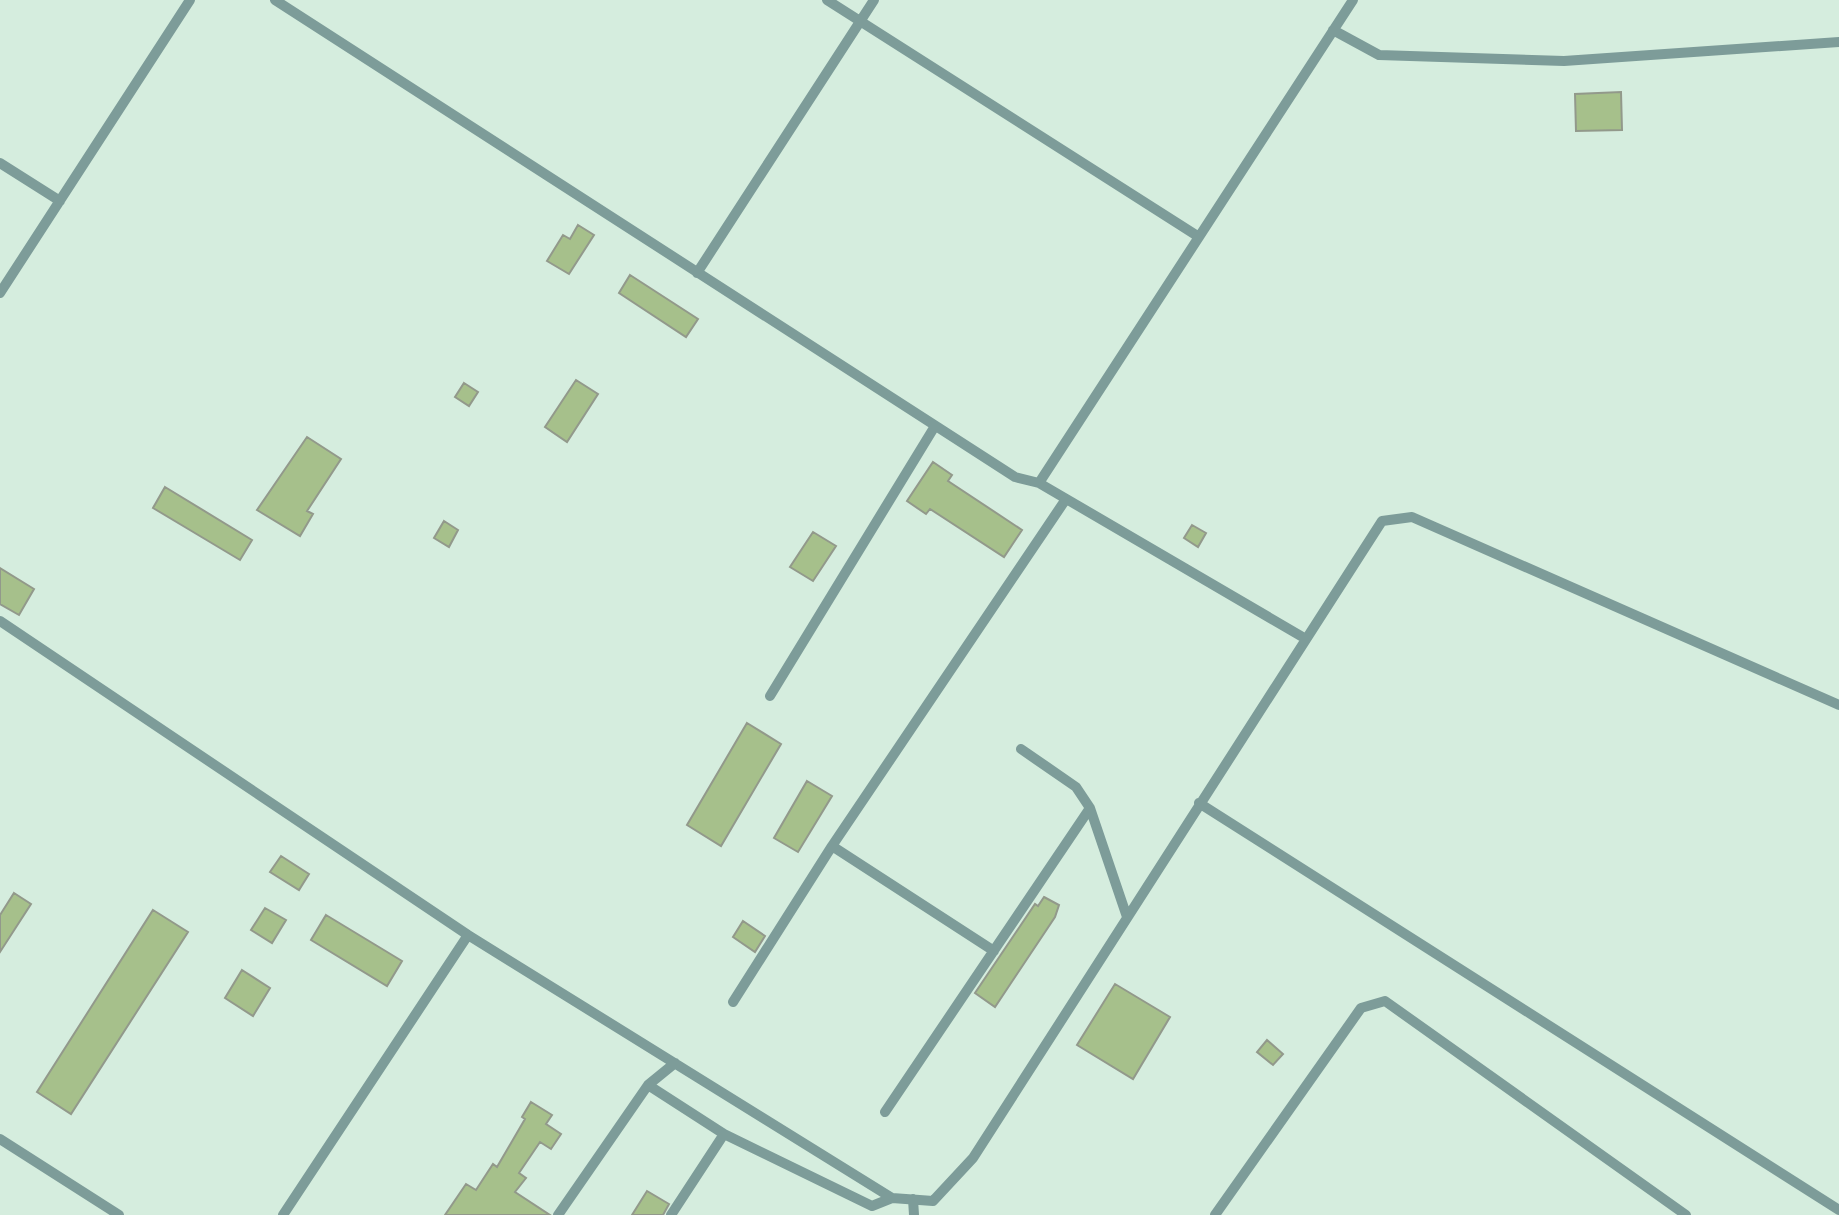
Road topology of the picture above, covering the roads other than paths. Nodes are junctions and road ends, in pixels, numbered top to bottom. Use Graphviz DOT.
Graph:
graph roads {
  1 [pos="190,0"];
  2 [pos="275,0"];
  3 [pos="827,0"];
  4 [pos="874,0"];
  5 [pos="1353,0"];
  6 [pos="860,21"];
  7 [pos="1333,30"];
  8 [pos="1839,42"];
  9 [pos="0,163"];
  10 [pos="60,201"];
  11 [pos="1199,237"];
  12 [pos="697,273"];
  13 [pos="0,293"];
  14 [pos="935,426"];
  15 [pos="1039,483"];
  16 [pos="1066,499"];
  17 [pos="0,621"];
  18 [pos="1306,639"];
  19 [pos="770,696"];
  20 [pos="1839,705"];
  21 [pos="1021,749"];
  22 [pos="1199,803"];
  23 [pos="1090,808"];
  24 [pos="832,846"];
  25 [pos="1127,917"];
  26 [pos="468,935"];
  27 [pos="994,951"];
  28 [pos="733,1002"];
  29 [pos="675,1063"];
  30 [pos="648,1085"];
  31 [pos="886,1112"];
  32 [pos="724,1135"];
  33 [pos="0,1139"];
  34 [pos="892,1198"];
  35 [pos="913,1199"];
  36 [pos="1839,1210"];
  37 [pos="119,1215"];
  38 [pos="283,1215"];
  39 [pos="558,1215"];
  40 [pos="671,1215"];
  41 [pos="914,1215"];
  42 [pos="1215,1215"];
  43 [pos="1686,1215"];
  1 -- 10 [label="lane"];
  2 -- 12 [label="lane"];
  3 -- 6 [label="lane"];
  4 -- 6 [label="lane"];
  5 -- 7 [label="lane"];
  6 -- 11 [label="lane"];
  6 -- 12 [label="lane"];
  7 -- 8 [label="lane"];
  7 -- 11 [label="lane"];
  9 -- 10 [label="lane"];
  10 -- 13 [label="lane"];
  11 -- 15 [label="lane"];
  12 -- 14 [label="lane"];
  14 -- 15 [label="lane"];
  14 -- 19 [label="lane"];
  15 -- 16 [label="lane"];
  16 -- 18 [label="lane"];
  16 -- 24 [label="lane"];
  17 -- 26 [label="lane"];
  18 -- 20 [label="lane"];
  18 -- 22 [label="lane"];
  21 -- 23 [label="lane"];
  22 -- 25 [label="lane"];
  22 -- 36 [label="lane"];
  23 -- 25 [label="lane"];
  23 -- 27 [label="lane"];
  24 -- 27 [label="lane"];
  24 -- 28 [label="lane"];
  25 -- 35 [label="lane"];
  26 -- 29 [label="lane"];
  26 -- 38 [label="lane"];
  27 -- 31 [label="lane"];
  29 -- 30 [label="lane"];
  29 -- 34 [label="lane"];
  30 -- 32 [label="lane"];
  30 -- 39 [label="lane"];
  32 -- 34 [label="lane"];
  32 -- 40 [label="lane"];
  33 -- 37 [label="lane"];
  34 -- 35 [label="lane"];
  35 -- 41 [label="lane"];
  42 -- 43 [label="lane"];
}
